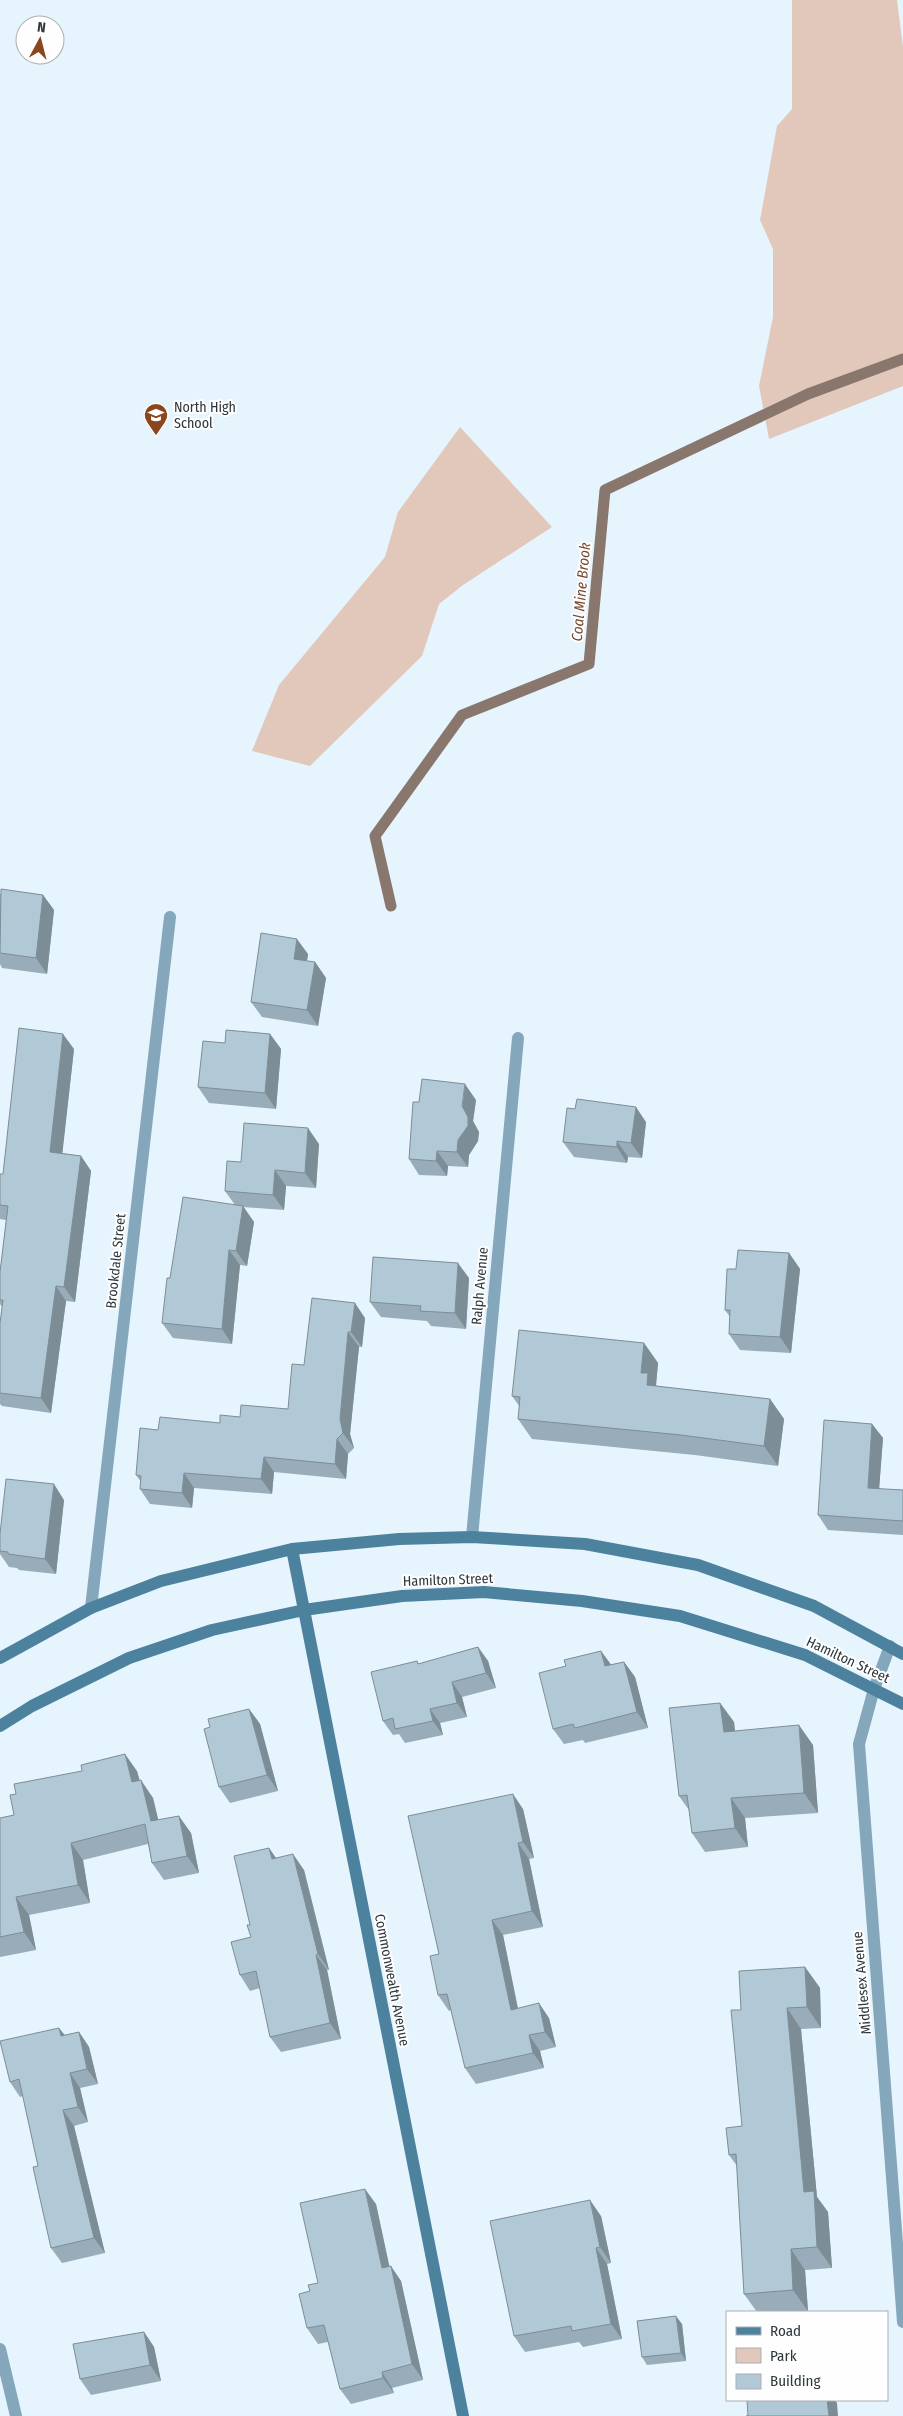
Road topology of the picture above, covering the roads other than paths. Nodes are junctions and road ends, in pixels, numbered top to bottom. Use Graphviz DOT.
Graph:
graph roads {
  1 [pos="170,917"];
  2 [pos="518,1038"];
  3 [pos="472,1538"];
  4 [pos="292,1549"];
  5 [pos="91,1608"];
  6 [pos="304,1610"];
  7 [pos="890,1646"];
  8 [pos="903,1654"];
  9 [pos="0,1658"];
  10 [pos="874,1689"];
  11 [pos="903,1704"];
  12 [pos="0,1726"];
  13 [pos="903,2322"];
  14 [pos="0,2349"];
  15 [pos="16,2416"];
  16 [pos="463,2416"];
  1 -- 5 [label="street, Brookdale Street"];
  2 -- 3 [label="street, Ralph Avenue"];
  3 -- 4 [label="main road, Hamilton Street"];
  3 -- 7 [label="main road, Hamilton Street"];
  4 -- 5 [label="main road, Hamilton Street"];
  4 -- 6 [label="main road, Commonwealth Avenue"];
  5 -- 9 [label="main road, Hamilton Street"];
  6 -- 10 [label="main road, Hamilton Street"];
  6 -- 12 [label="main road, Hamilton Street"];
  6 -- 16 [label="main road, Commonwealth Avenue"];
  7 -- 8 [label="main road, Hamilton Street"];
  7 -- 10 [label="street, Middlesex Avenue"];
  10 -- 11 [label="main road, Hamilton Street"];
  10 -- 13 [label="street, Middlesex Avenue"];
  14 -- 15 [label="street"];
}
